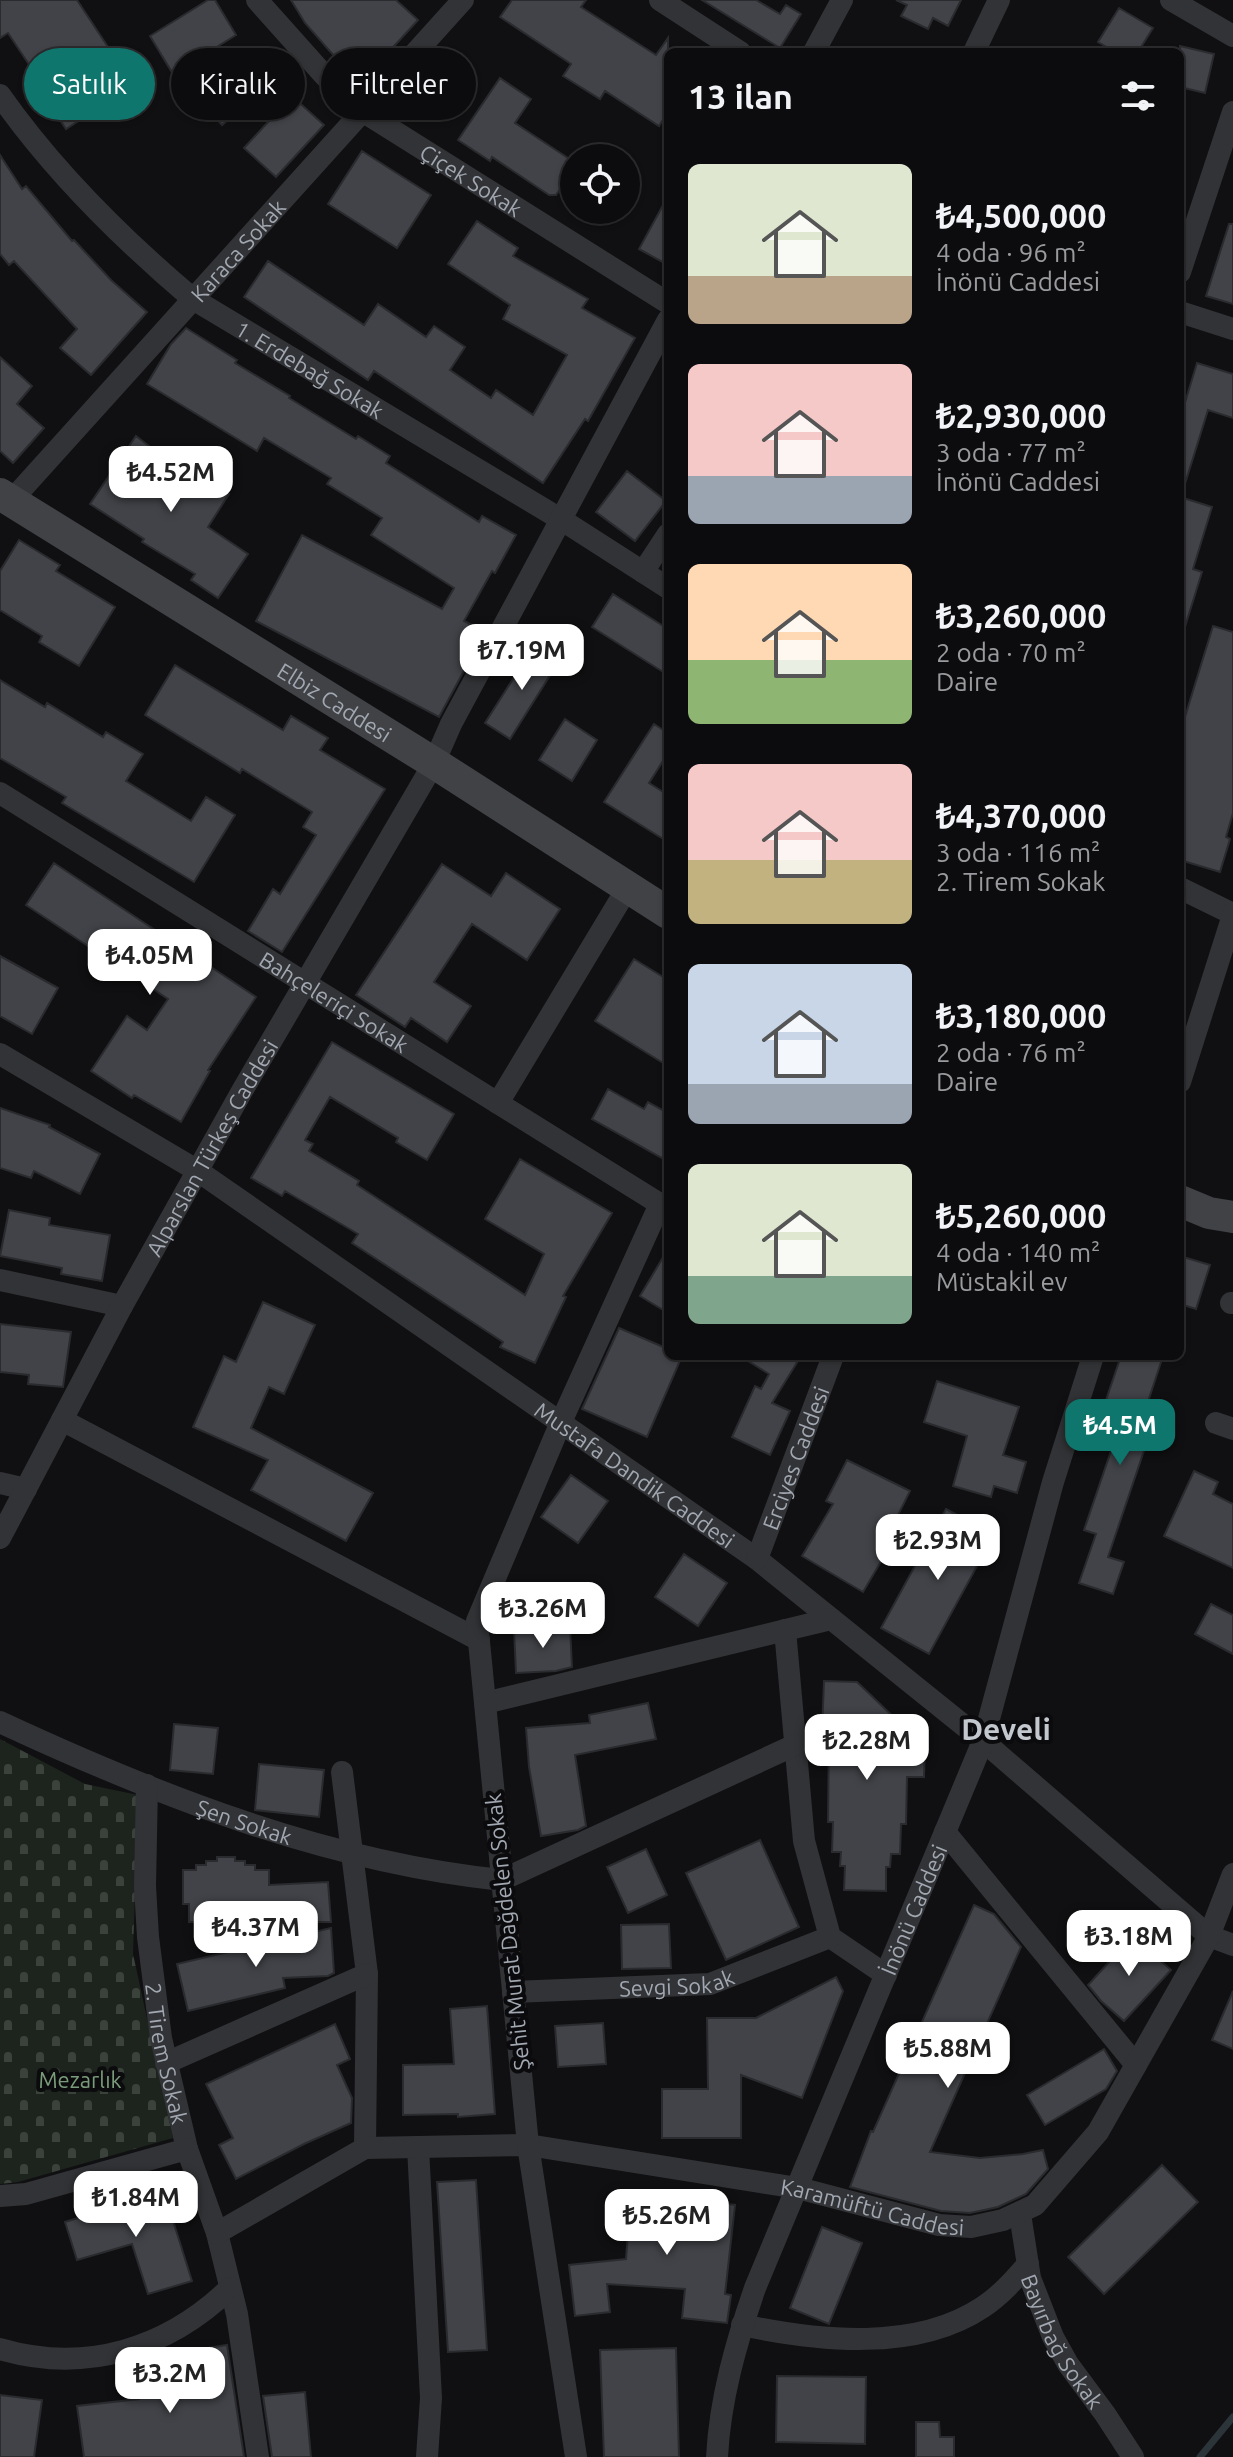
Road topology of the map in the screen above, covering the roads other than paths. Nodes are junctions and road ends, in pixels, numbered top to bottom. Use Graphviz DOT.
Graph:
graph roads {
  1 [pos="257,0"];
  2 [pos="463,0"];
  3 [pos="660,0"];
  4 [pos="842,0"];
  5 [pos="999,0"];
  6 [pos="1171,0"];
  7 [pos="1233,36"];
  8 [pos="419,48"];
  9 [pos="734,48"];
  10 [pos="816,48"];
  11 [pos="976,48"];
  12 [pos="321,72"];
  13 [pos="0,95"];
  14 [pos="1233,112"];
  15 [pos="354,120"];
  16 [pos="376,120"];
  17 [pos="1184,260"];
  18 [pos="193,299"];
  19 [pos="664,300"];
  20 [pos="1184,313"];
  21 [pos="664,328"];
  22 [pos="1233,329"];
  23 [pos="6,498"];
  24 [pos="562,520"];
  25 [pos="664,540"];
  26 [pos="643,572"];
  27 [pos="664,585"];
  28 [pos="434,763"];
  29 [pos="0,793"];
  30 [pos="628,887"];
  31 [pos="1184,890"];
  32 [pos="664,910"];
  33 [pos="1233,914"];
  34 [pos="305,983"];
  35 [pos="0,1054"];
  36 [pos="1184,1069"];
  37 [pos="498,1103"];
  38 [pos="198,1171"];
  39 [pos="1184,1203"];
  40 [pos="664,1206"];
  41 [pos="1233,1217"];
  42 [pos="0,1280"];
  43 [pos="122,1306"];
  44 [pos="832,1360"];
  45 [pos="1092,1360"];
  46 [pos="62,1420"];
  47 [pos="561,1422"];
  48 [pos="0,1483"];
  49 [pos="26,1489"];
  50 [pos="0,1538"];
  51 [pos="757,1559"];
  52 [pos="831,1619"];
  53 [pos="785,1630"];
  54 [pos="479,1640"];
  55 [pos="485,1703"];
  56 [pos="0,1722"];
  57 [pos="983,1741"];
  58 [pos="795,1745"];
  59 [pos="342,1772"];
  60 [pos="147,1785"];
  61 [pos="945,1832"];
  62 [pos="353,1855"];
  63 [pos="1233,1874"];
  64 [pos="502,1880"];
  65 [pos="1209,1936"];
  66 [pos="830,1937"];
  67 [pos="1233,1945"];
  68 [pos="367,1974"];
  69 [pos="886,1975"];
  70 [pos="513,1992"];
  71 [pos="166,2063"];
  72 [pos="1136,2065"];
  73 [pos="528,2145"];
  74 [pos="418,2147"];
  75 [pos="365,2148"];
  76 [pos="187,2149"];
  77 [pos="798,2188"];
  78 [pos="0,2196"];
  79 [pos="1020,2214"];
  80 [pos="217,2233"];
  81 [pos="1028,2264"];
  82 [pos="230,2288"];
  83 [pos="742,2325"];
  84 [pos="0,2349"];
  85 [pos="258,2457"];
  86 [pos="427,2457"];
  87 [pos="576,2457"];
  88 [pos="717,2457"];
  89 [pos="1133,2457"];
  1 -- 12 [label="street, Çiçek Sokak"];
  2 -- 8 [label="street, Karaca Sokak"];
  3 -- 9 [label="street"];
  4 -- 10 [label="street"];
  5 -- 11 [label="street"];
  6 -- 7 [label="street"];
  13 -- 18 [label="street, 1. Erdebağ Sokak"];
  14 -- 17 [label="street"];
  15 -- 18 [label="street, Karaca Sokak"];
  16 -- 19 [label="street, Çiçek Sokak"];
  18 -- 23 [label="street, Karaca Sokak"];
  18 -- 24 [label="street, 1. Erdebağ Sokak"];
  20 -- 22 [label="street"];
  21 -- 24 [label="street, Alparslan Türkeş Caddesi"];
  23 -- 28 [label="street, Elbiz Caddesi"];
  24 -- 26 [label="street, 1. Erdebağ Sokak"];
  24 -- 28 [label="street, Alparslan Türkeş Caddesi"];
  25 -- 26 [label="street"];
  26 -- 27 [label="street, 1. Erdebağ Sokak"];
  28 -- 30 [label="street, Elbiz Caddesi"];
  28 -- 34 [label="street, Alparslan Türkeş Caddesi"];
  29 -- 34 [label="street, Bahçeleriçi Sokak"];
  30 -- 32 [label="street, Elbiz Caddesi"];
  30 -- 37 [label="street"];
  31 -- 33 [label="street"];
  33 -- 36 [label="street"];
  34 -- 37 [label="street, Bahçeleriçi Sokak"];
  34 -- 38 [label="street, Alparslan Türkeş Caddesi"];
  35 -- 38 [label="street, Mustafa Dandik Caddesi"];
  37 -- 40 [label="street, Bahçeleriçi Sokak"];
  38 -- 43 [label="street, Alparslan Türkeş Caddesi"];
  38 -- 47 [label="street, Mustafa Dandik Caddesi"];
  39 -- 41 [label="street"];
  40 -- 47 [label="street, Şehit Murat Dağdelen Sokak"];
  42 -- 43 [label="street"];
  43 -- 46 [label="street, Alparslan Türkeş Caddesi"];
  44 -- 51 [label="street, Erciyes Caddesi"];
  45 -- 57 [label="street, İnönü Caddesi"];
  46 -- 49 [label="street, Alparslan Türkeş Caddesi"];
  46 -- 54 [label="street"];
  47 -- 51 [label="street, Mustafa Dandik Caddesi"];
  47 -- 54 [label="street, Şehit Murat Dağdelen Sokak"];
  48 -- 49 [label="street"];
  49 -- 50 [label="street, Alparslan Türkeş Caddesi"];
  51 -- 52 [label="street, Mustafa Dandik Caddesi"];
  52 -- 53 [label="street"];
  52 -- 57 [label="street, Mustafa Dandik Caddesi"];
  53 -- 55 [label="street"];
  53 -- 58 [label="street"];
  54 -- 55 [label="street, Şehit Murat Dağdelen Sokak"];
  55 -- 64 [label="street, Şehit Murat Dağdelen Sokak"];
  56 -- 60 [label="street, Şen Sokak"];
  57 -- 61 [label="street, İnönü Caddesi"];
  57 -- 65 [label="street, Mustafa Dandik Caddesi"];
  58 -- 64 [label="street"];
  58 -- 66 [label="street"];
  59 -- 62 [label="street"];
  60 -- 62 [label="street, Şen Sokak"];
  60 -- 71 [label="street, 2. Tirem Sokak"];
  61 -- 69 [label="street, İnönü Caddesi"];
  61 -- 72 [label="street"];
  62 -- 64 [label="street, Şen Sokak"];
  62 -- 68 [label="street"];
  63 -- 65 [label="street, Karamüftü Caddesi"];
  64 -- 70 [label="street, Şehit Murat Dağdelen Sokak"];
  65 -- 67 [label="street, Mustafa Dandik Caddesi"];
  65 -- 72 [label="street, Karamüftü Caddesi"];
  66 -- 69 [label="street"];
  66 -- 70 [label="street, Sevgi Sokak"];
  68 -- 71 [label="street"];
  68 -- 75 [label="street"];
  69 -- 77 [label="street, İnönü Caddesi"];
  70 -- 73 [label="street, Şehit Murat Dağdelen Sokak"];
  71 -- 76 [label="street, 2. Tirem Sokak"];
  72 -- 79 [label="street, Karamüftü Caddesi"];
  73 -- 74 [label="street, Karamüftü Caddesi"];
  73 -- 77 [label="street, Karamüftü Caddesi"];
  73 -- 87 [label="street, Şehit Murat Dağdelen Sokak"];
  74 -- 75 [label="street, Karamüftü Caddesi"];
  74 -- 86 [label="street"];
  75 -- 80 [label="street, Karamüftü Caddesi"];
  76 -- 78 [label="street"];
  76 -- 80 [label="street, 2. Tirem Sokak"];
  77 -- 79 [label="street, Karamüftü Caddesi"];
  77 -- 83 [label="street, İnönü Caddesi"];
  79 -- 81 [label="street, Bayırbağ Sokak"];
  80 -- 82 [label="street, 2. Tirem Sokak"];
  81 -- 83 [label="street"];
  81 -- 89 [label="street, Bayırbağ Sokak"];
  82 -- 84 [label="street"];
  82 -- 85 [label="street, 2. Tirem Sokak"];
  83 -- 88 [label="street, İnönü Caddesi"];
}
